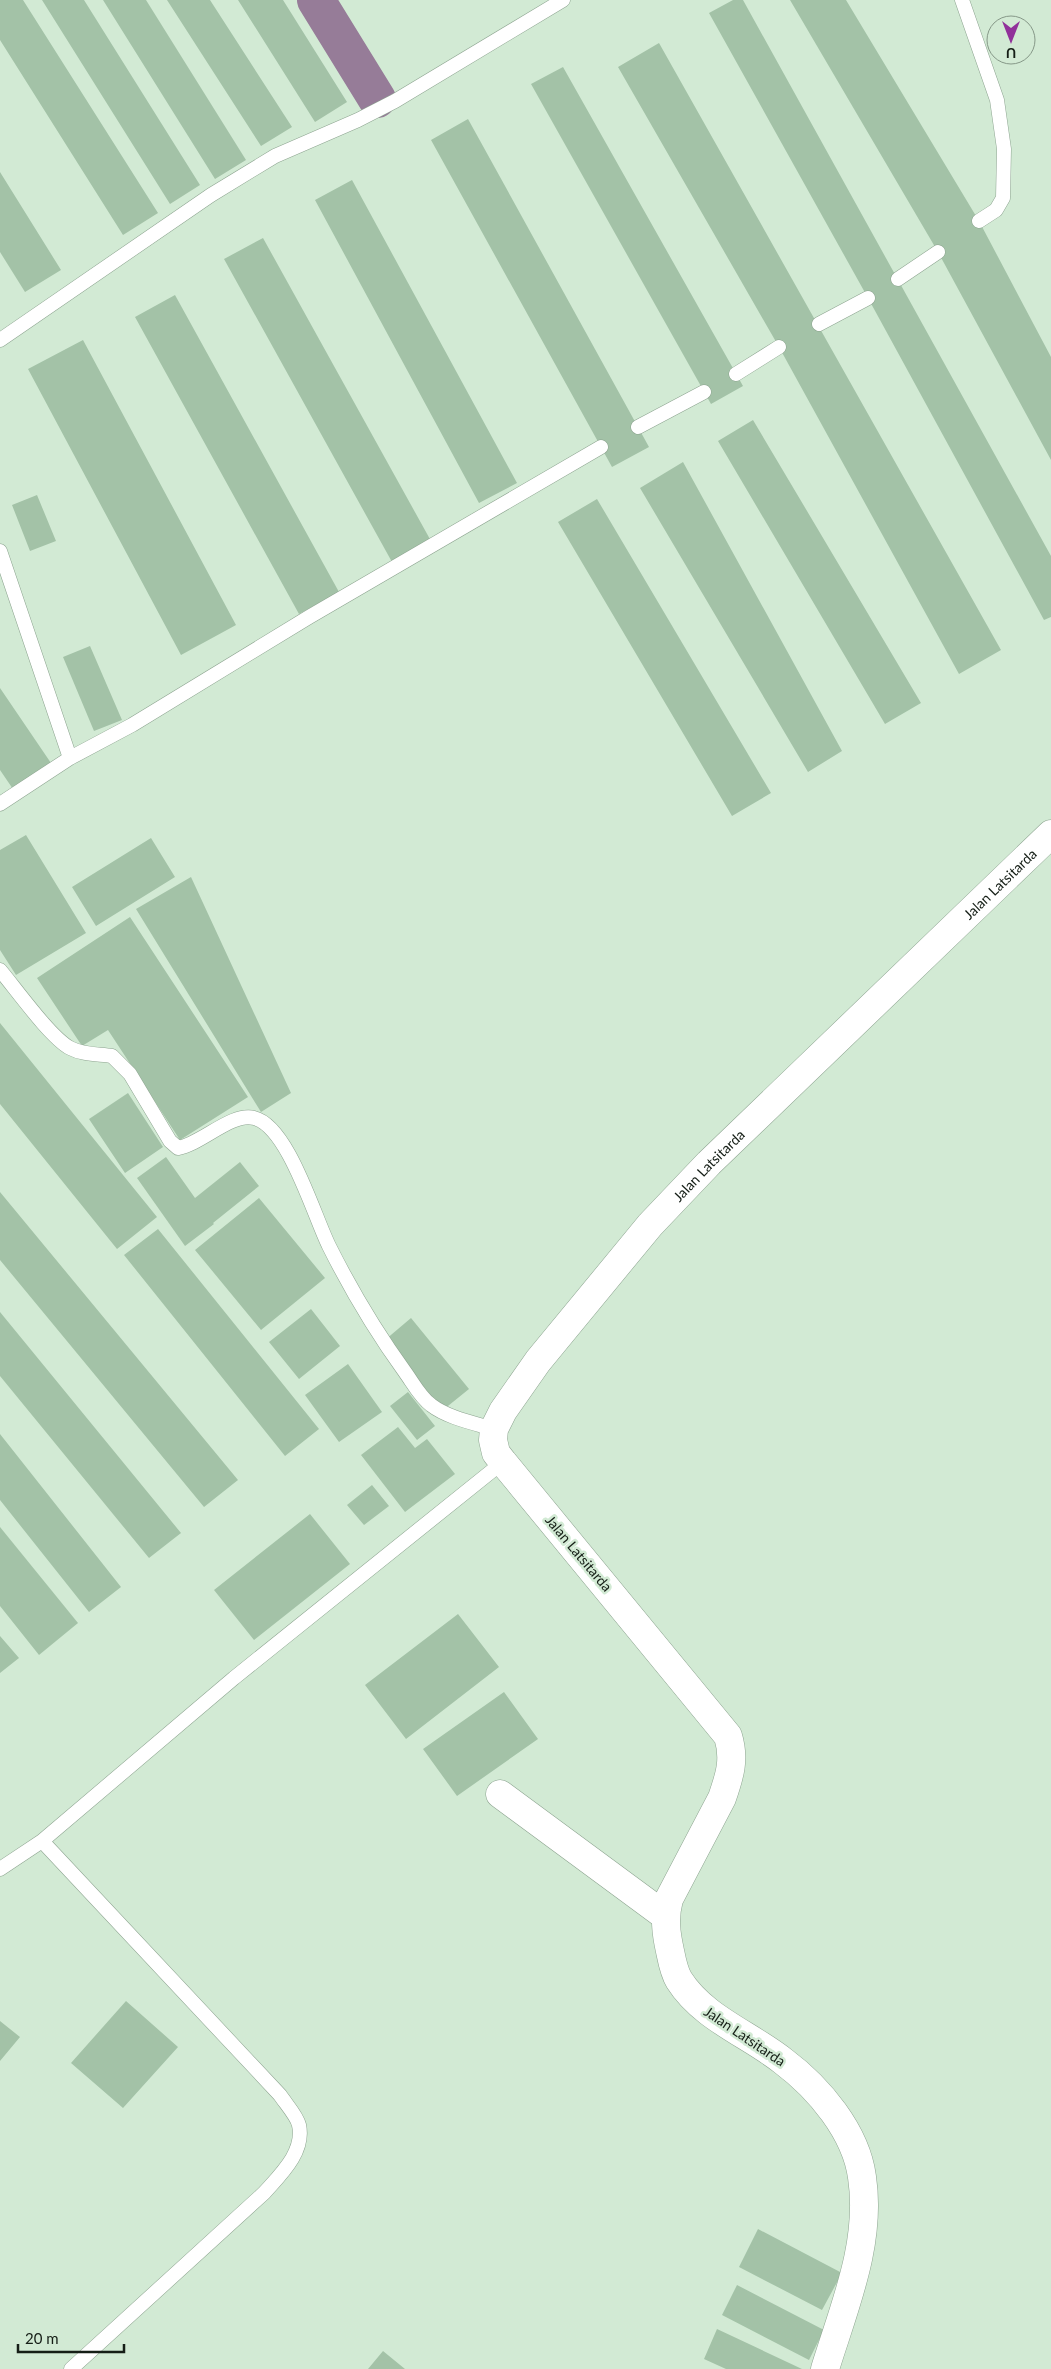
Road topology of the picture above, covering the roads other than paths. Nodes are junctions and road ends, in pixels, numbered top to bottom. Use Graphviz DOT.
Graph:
graph roads {
  1 [pos="563,0"];
  2 [pos="962,0"];
  3 [pos="979,222"];
  4 [pos="938,252"];
  5 [pos="898,279"];
  6 [pos="868,298"];
  7 [pos="819,324"];
  8 [pos="0,340"];
  9 [pos="779,347"];
  10 [pos="736,374"];
  11 [pos="704,392"];
  12 [pos="638,427"];
  13 [pos="602,447"];
  14 [pos="0,551"];
  15 [pos="70,758"];
  16 [pos="0,804"];
  17 [pos="1051,834"];
  18 [pos="0,970"];
  19 [pos="494,1429"];
  20 [pos="503,1462"];
  21 [pos="500,1794"];
  22 [pos="42,1841"];
  23 [pos="0,1869"];
  24 [pos="664,1915"];
  25 [pos="71,2369"];
  26 [pos="825,2369"];
  1 -- 8 [label="lane"];
  2 -- 3 [label="lane"];
  4 -- 5 [label="lane"];
  6 -- 7 [label="lane"];
  9 -- 10 [label="lane"];
  11 -- 12 [label="lane"];
  13 -- 15 [label="lane"];
  14 -- 15 [label="lane"];
  15 -- 16 [label="lane"];
  17 -- 19 [label="street, Jalan Latsitarda"];
  18 -- 19 [label="lane"];
  19 -- 20 [label="street, Jalan Latsitarda"];
  20 -- 22 [label="lane"];
  20 -- 24 [label="street, Jalan Latsitarda"];
  21 -- 24 [label="street"];
  22 -- 23 [label="lane"];
  22 -- 25 [label="lane"];
  24 -- 26 [label="street, Jalan Latsitarda"];
}
